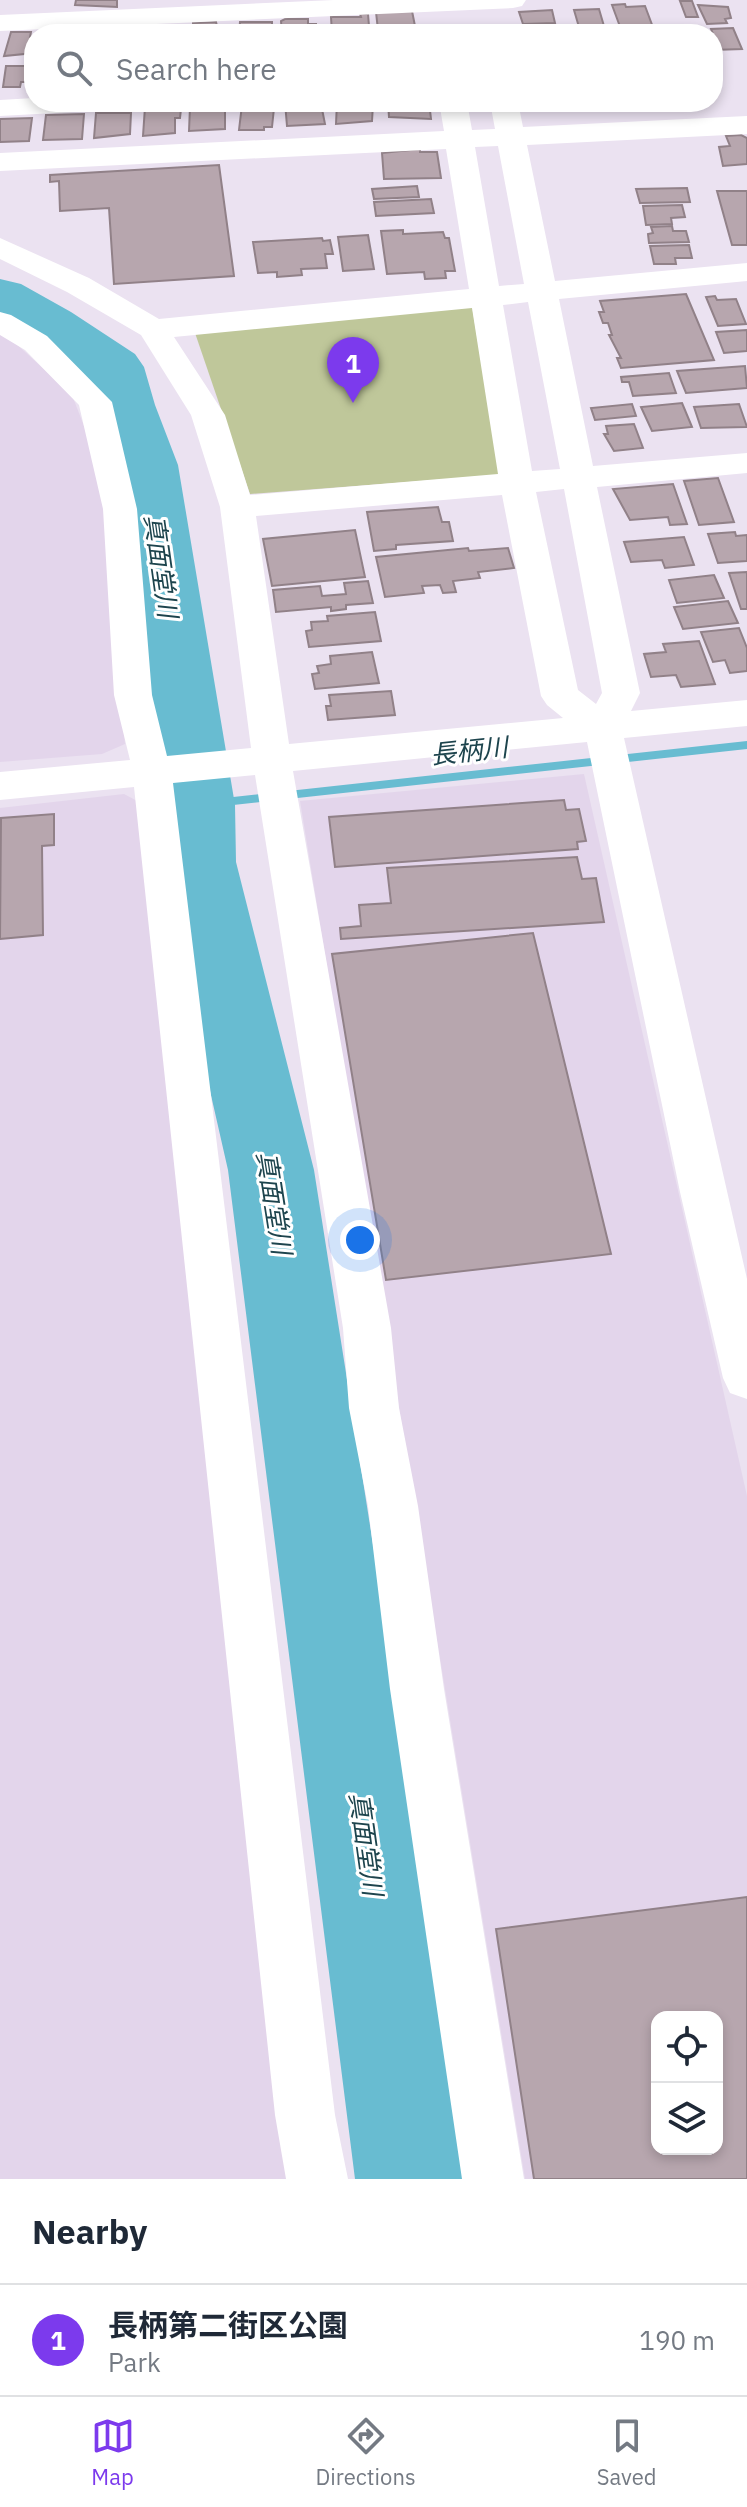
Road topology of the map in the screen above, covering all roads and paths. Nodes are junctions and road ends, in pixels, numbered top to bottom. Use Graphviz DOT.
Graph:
graph roads {
  1 [pos="513,0"];
  2 [pos="436,1"];
  3 [pos="488,8"];
  4 [pos="0,23"];
  5 [pos="440,24"];
  6 [pos="24,107"];
  7 [pos="0,108"];
  8 [pos="455,112"];
  9 [pos="505,112"];
  10 [pos="747,125"];
  11 [pos="509,136"];
  12 [pos="459,138"];
  13 [pos="0,162"];
  14 [pos="0,247"];
  15 [pos="747,272"];
  16 [pos="543,290"];
  17 [pos="484,295"];
  18 [pos="0,322"];
  19 [pos="153,329"];
  20 [pos="747,463"];
  21 [pos="579,478"];
  22 [pos="517,484"];
  23 [pos="237,507"];
  24 [pos="747,713"];
  25 [pos="603,728"];
  26 [pos="263,762"];
  27 [pos="158,772"];
  28 [pos="0,786"];
  29 [pos="747,1378"];
  30 [pos="317,2179"];
  31 [pos="493,2179"];
  1 -- 3 [label="street"];
  2 -- 3 [label="street"];
  2 -- 4 [label="street"];
  2 -- 5 [label="street"];
  6 -- 7 [label="street"];
  8 -- 12 [label="street"];
  9 -- 11 [label="street"];
  10 -- 11 [label="street"];
  11 -- 12 [label="street"];
  11 -- 16 [label="street"];
  12 -- 13 [label="street"];
  12 -- 17 [label="street"];
  14 -- 19 [label="street"];
  15 -- 16 [label="street"];
  16 -- 17 [label="street"];
  16 -- 21 [label="street"];
  17 -- 19 [label="street"];
  17 -- 22 [label="street"];
  18 -- 27 [label="street"];
  19 -- 23 [label="street"];
  20 -- 21 [label="street"];
  21 -- 22 [label="street"];
  21 -- 25 [label="street"];
  22 -- 23 [label="street"];
  22 -- 25 [label="street"];
  23 -- 26 [label="street"];
  24 -- 25 [label="street"];
  25 -- 26 [label="street"];
  25 -- 29 [label="street"];
  26 -- 27 [label="street"];
  26 -- 31 [label="street"];
  27 -- 28 [label="street"];
  27 -- 30 [label="street"];
}
